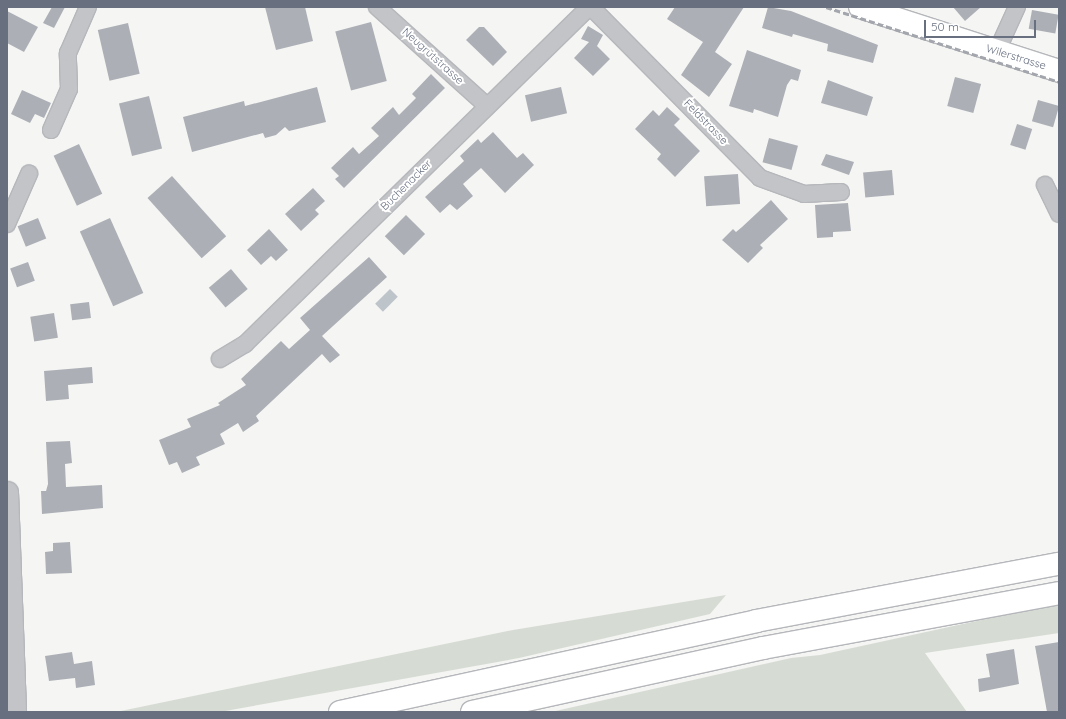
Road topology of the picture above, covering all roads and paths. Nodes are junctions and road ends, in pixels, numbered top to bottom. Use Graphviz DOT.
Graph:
graph roads {
  1 [pos="88,7"];
  2 [pos="377,7"];
  3 [pos="590,7"];
  4 [pos="860,7"];
  5 [pos="1018,7"];
  6 [pos="997,52"];
  7 [pos="1059,71"];
  8 [pos="487,106"];
  9 [pos="51,130"];
  10 [pos="29,174"];
  11 [pos="1045,185"];
  12 [pos="841,192"];
  13 [pos="1059,214"];
  14 [pos="7,224"];
  15 [pos="220,359"];
  16 [pos="7,492"];
  17 [pos="1059,564"];
  18 [pos="1059,593"];
  19 [pos="15,712"];
  20 [pos="340,712"];
  21 [pos="472,712"];
  1 -- 9 [label="street"];
  2 -- 8 [label="street, Neugrütstrasse"];
  3 -- 8 [label="street, Buchenacker"];
  3 -- 12 [label="street, Feldstrasse"];
  4 -- 6 [label="main road, Wilerstrasse"];
  5 -- 6 [label="street"];
  6 -- 7 [label="main road, Wilerstrasse"];
  8 -- 15 [label="street, Buchenacker"];
  10 -- 14 [label="street"];
  11 -- 13 [label="street"];
  16 -- 19 [label="street"];
  17 -- 20 [label="main road"];
  18 -- 21 [label="main road"];
}
